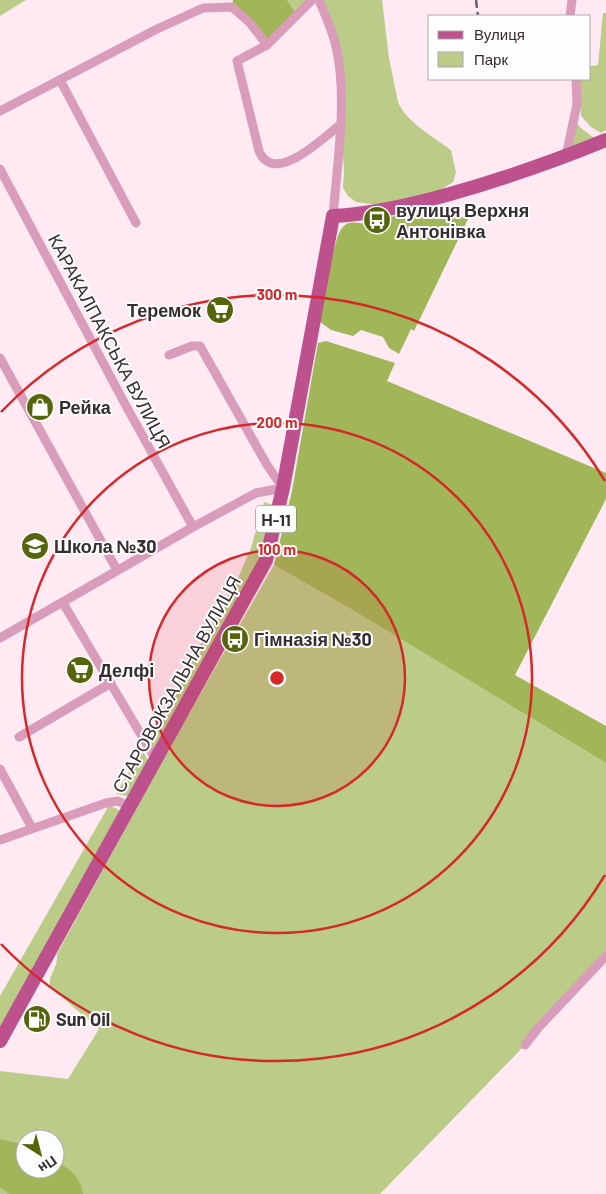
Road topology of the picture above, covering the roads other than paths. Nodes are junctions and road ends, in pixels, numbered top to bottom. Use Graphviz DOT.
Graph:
graph roads {
  1 [pos="312,0"];
  2 [pos="319,0"];
  3 [pos="572,0"];
  4 [pos="233,4"];
  5 [pos="570,15"];
  6 [pos="267,45"];
  7 [pos="60,80"];
  8 [pos="576,80"];
  9 [pos="0,111"];
  10 [pos="341,124"];
  11 [pos="606,140"];
  12 [pos="566,156"];
  13 [pos="0,170"];
  14 [pos="333,216"];
  15 [pos="136,222"];
  16 [pos="169,355"];
  17 [pos="0,358"];
  18 [pos="283,488"];
  19 [pos="193,527"];
  20 [pos="117,570"];
  21 [pos="63,603"];
  22 [pos="0,638"];
  23 [pos="111,683"];
  24 [pos="19,737"];
  25 [pos="156,760"];
  26 [pos="0,769"];
  27 [pos="130,807"];
  28 [pos="32,828"];
  29 [pos="0,840"];
  30 [pos="606,956"];
  31 [pos="0,1041"];
  32 [pos="525,1045"];
  1 -- 6 [label="street"];
  2 -- 10 [label="street"];
  3 -- 5 [label="street"];
  4 -- 6 [label="street"];
  4 -- 7 [label="street"];
  6 -- 10 [label="street"];
  7 -- 9 [label="street"];
  7 -- 15 [label="street"];
  8 -- 12 [label="street"];
  10 -- 14 [label="street"];
  11 -- 12 [label="main road"];
  12 -- 14 [label="main road"];
  13 -- 19 [label="street, КАРАКАЛПАКСЬКА ВУЛИЦЯ"];
  14 -- 18 [label="main road, СТАРОВОКЗАЛЬНА ВУЛИЦЯ / Н-11"];
  16 -- 18 [label="street"];
  17 -- 20 [label="street"];
  18 -- 19 [label="street"];
  18 -- 25 [label="main road, СТАРОВОКЗАЛЬНА ВУЛИЦЯ / Н-11"];
  19 -- 20 [label="street"];
  20 -- 21 [label="street"];
  21 -- 22 [label="street"];
  21 -- 23 [label="street"];
  23 -- 24 [label="street"];
  23 -- 25 [label="street"];
  25 -- 27 [label="main road, СТАРОВОКЗАЛЬНА ВУЛИЦЯ / Н-11"];
  26 -- 28 [label="street"];
  27 -- 28 [label="street"];
  27 -- 31 [label="main road, СТАРОВОКЗАЛЬНА ВУЛИЦЯ / Н-11"];
  28 -- 29 [label="street"];
  30 -- 32 [label="street"];
}
